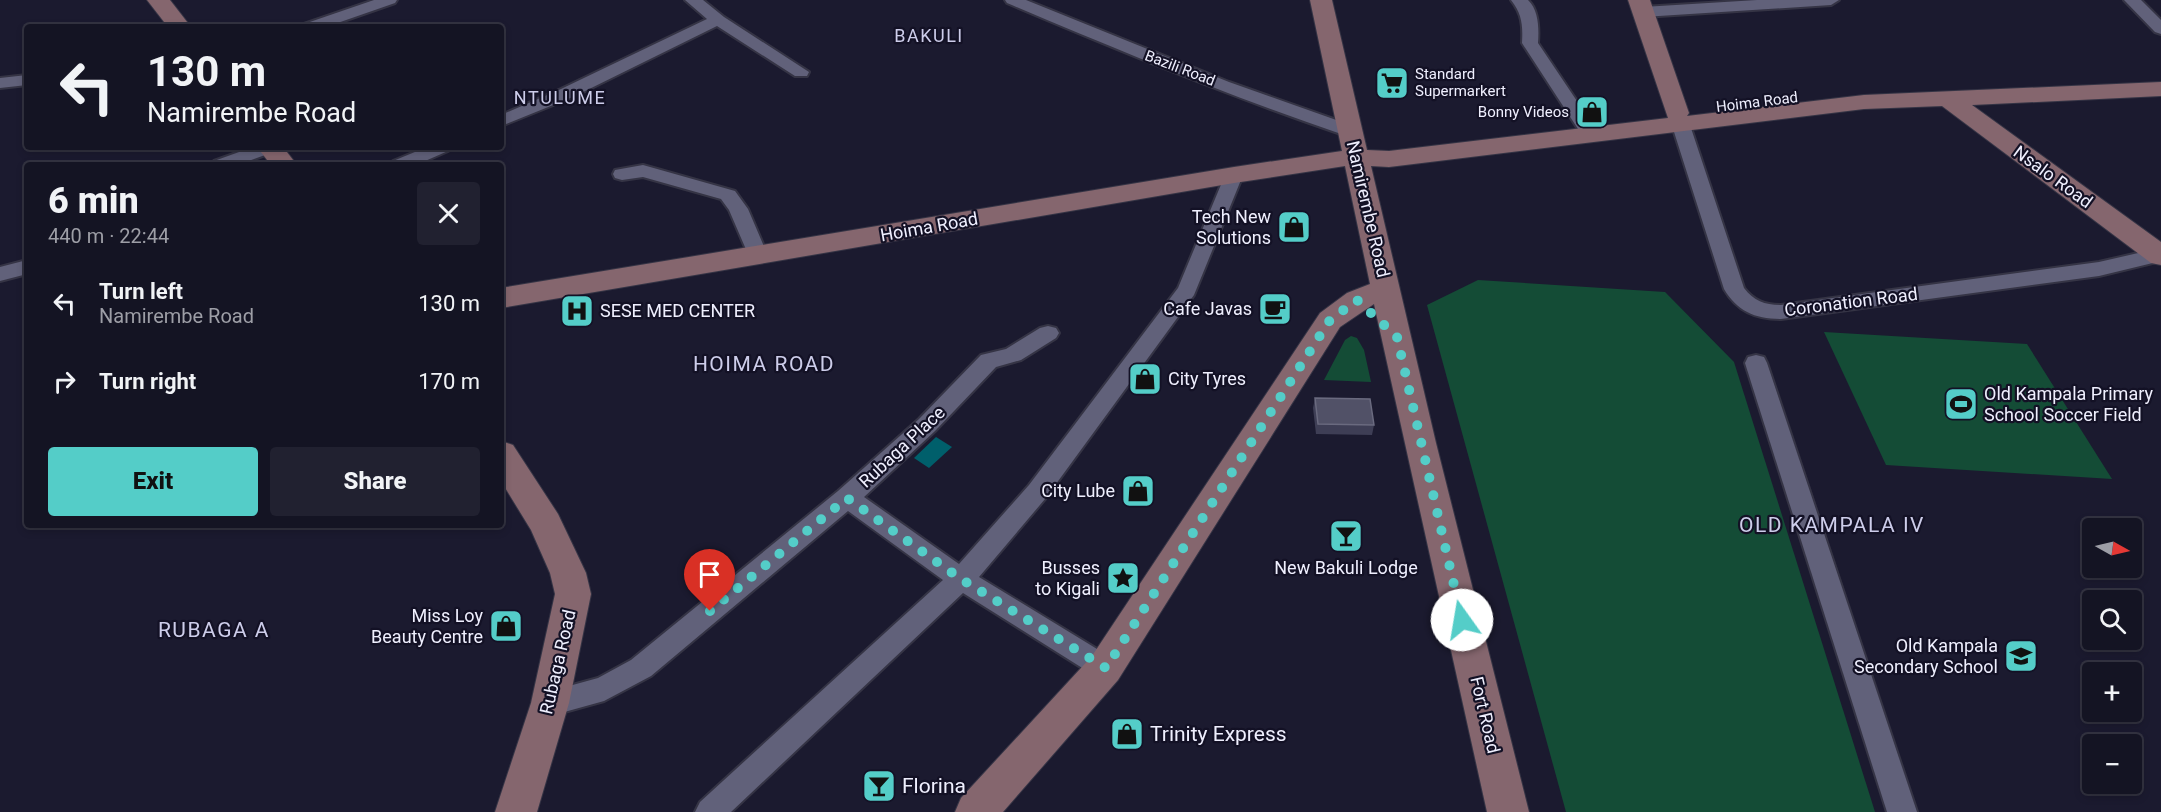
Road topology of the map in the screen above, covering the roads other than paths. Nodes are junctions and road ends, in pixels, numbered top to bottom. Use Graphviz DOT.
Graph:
graph roads {
  1 [pos="159,0"];
  2 [pos="389,0"];
  3 [pos="693,0"];
  4 [pos="1013,0"];
  5 [pos="1321,0"];
  6 [pos="1519,0"];
  7 [pos="1831,0"];
  8 [pos="2132,0"];
  9 [pos="1641,6"];
  10 [pos="718,20"];
  11 [pos="178,24"];
  12 [pos="319,24"];
  13 [pos="2161,29"];
  14 [pos="801,72"];
  15 [pos="24,81"];
  16 [pos="1,88"];
  17 [pos="2160,88"];
  18 [pos="1946,97"];
  19 [pos="1678,118"];
  20 [pos="504,120"];
  21 [pos="1584,125"];
  22 [pos="1350,131"];
  23 [pos="262,150"];
  24 [pos="272,150"];
  25 [pos="435,150"];
  26 [pos="1356,157"];
  27 [pos="229,162"];
  28 [pos="282,162"];
  29 [pos="407,162"];
  30 [pos="622,174"];
  31 [pos="1234,175"];
  32 [pos="758,256"];
  33 [pos="2161,256"];
  34 [pos="24,268"];
  35 [pos="0,274"];
  36 [pos="1387,288"];
  37 [pos="504,298"];
  38 [pos="1357,300"];
  39 [pos="1048,333"];
  40 [pos="1397,337"];
  41 [pos="1756,363"];
  42 [pos="504,459"];
  43 [pos="847,498"];
  44 [pos="961,579"];
  45 [pos="1106,668"];
  46 [pos="550,703"];
  47 [pos="516,812"];
  48 [pos="710,812"];
  49 [pos="976,812"];
  50 [pos="1508,812"];
  51 [pos="1902,812"];
  1 -- 11 [label="main road"];
  2 -- 12 [label="street"];
  3 -- 10 [label="street"];
  4 -- 22 [label="street, Bazili Road"];
  5 -- 22 [label="main road, Namirembe Road"];
  6 -- 21 [label="street"];
  7 -- 9 [label="street"];
  8 -- 13 [label="street"];
  9 -- 19 [label="main road"];
  10 -- 14 [label="street"];
  10 -- 20 [label="street"];
  15 -- 16 [label="street"];
  17 -- 18 [label="main road, Hoima Road"];
  17 -- 19 [label="main road, Hoima Road"];
  18 -- 19 [label="main road, Hoima Road"];
  18 -- 33 [label="main road, Nsalo Road"];
  19 -- 21 [label="main road, Hoima Road"];
  19 -- 26 [label="main road, Hoima Road"];
  19 -- 33 [label="street, Coronation Road"];
  21 -- 26 [label="main road, Hoima Road"];
  22 -- 26 [label="main road, Namirembe Road"];
  23 -- 27 [label="street"];
  24 -- 28 [label="main road"];
  25 -- 29 [label="street"];
  26 -- 31 [label="main road, Hoima Road"];
  26 -- 36 [label="main road, Namirembe Road"];
  30 -- 32 [label="street"];
  31 -- 32 [label="main road, Hoima Road"];
  31 -- 44 [label="street"];
  32 -- 37 [label="main road, Hoima Road"];
  34 -- 35 [label="street"];
  36 -- 38 [label="main road, Namirembe Road"];
  36 -- 40 [label="main road, Fort Road"];
  38 -- 40 [label="main road"];
  38 -- 45 [label="main road, Namirembe Road"];
  39 -- 43 [label="street, Rubaga Place"];
  40 -- 50 [label="main road, Fort Road"];
  41 -- 51 [label="street"];
  42 -- 46 [label="main road, Rubaga Road"];
  43 -- 44 [label="street"];
  43 -- 46 [label="street, Rubaga Place"];
  44 -- 45 [label="street"];
  44 -- 48 [label="street"];
  45 -- 49 [label="main road, Namirembe Road"];
  46 -- 47 [label="main road, Rubaga Road"];
}
